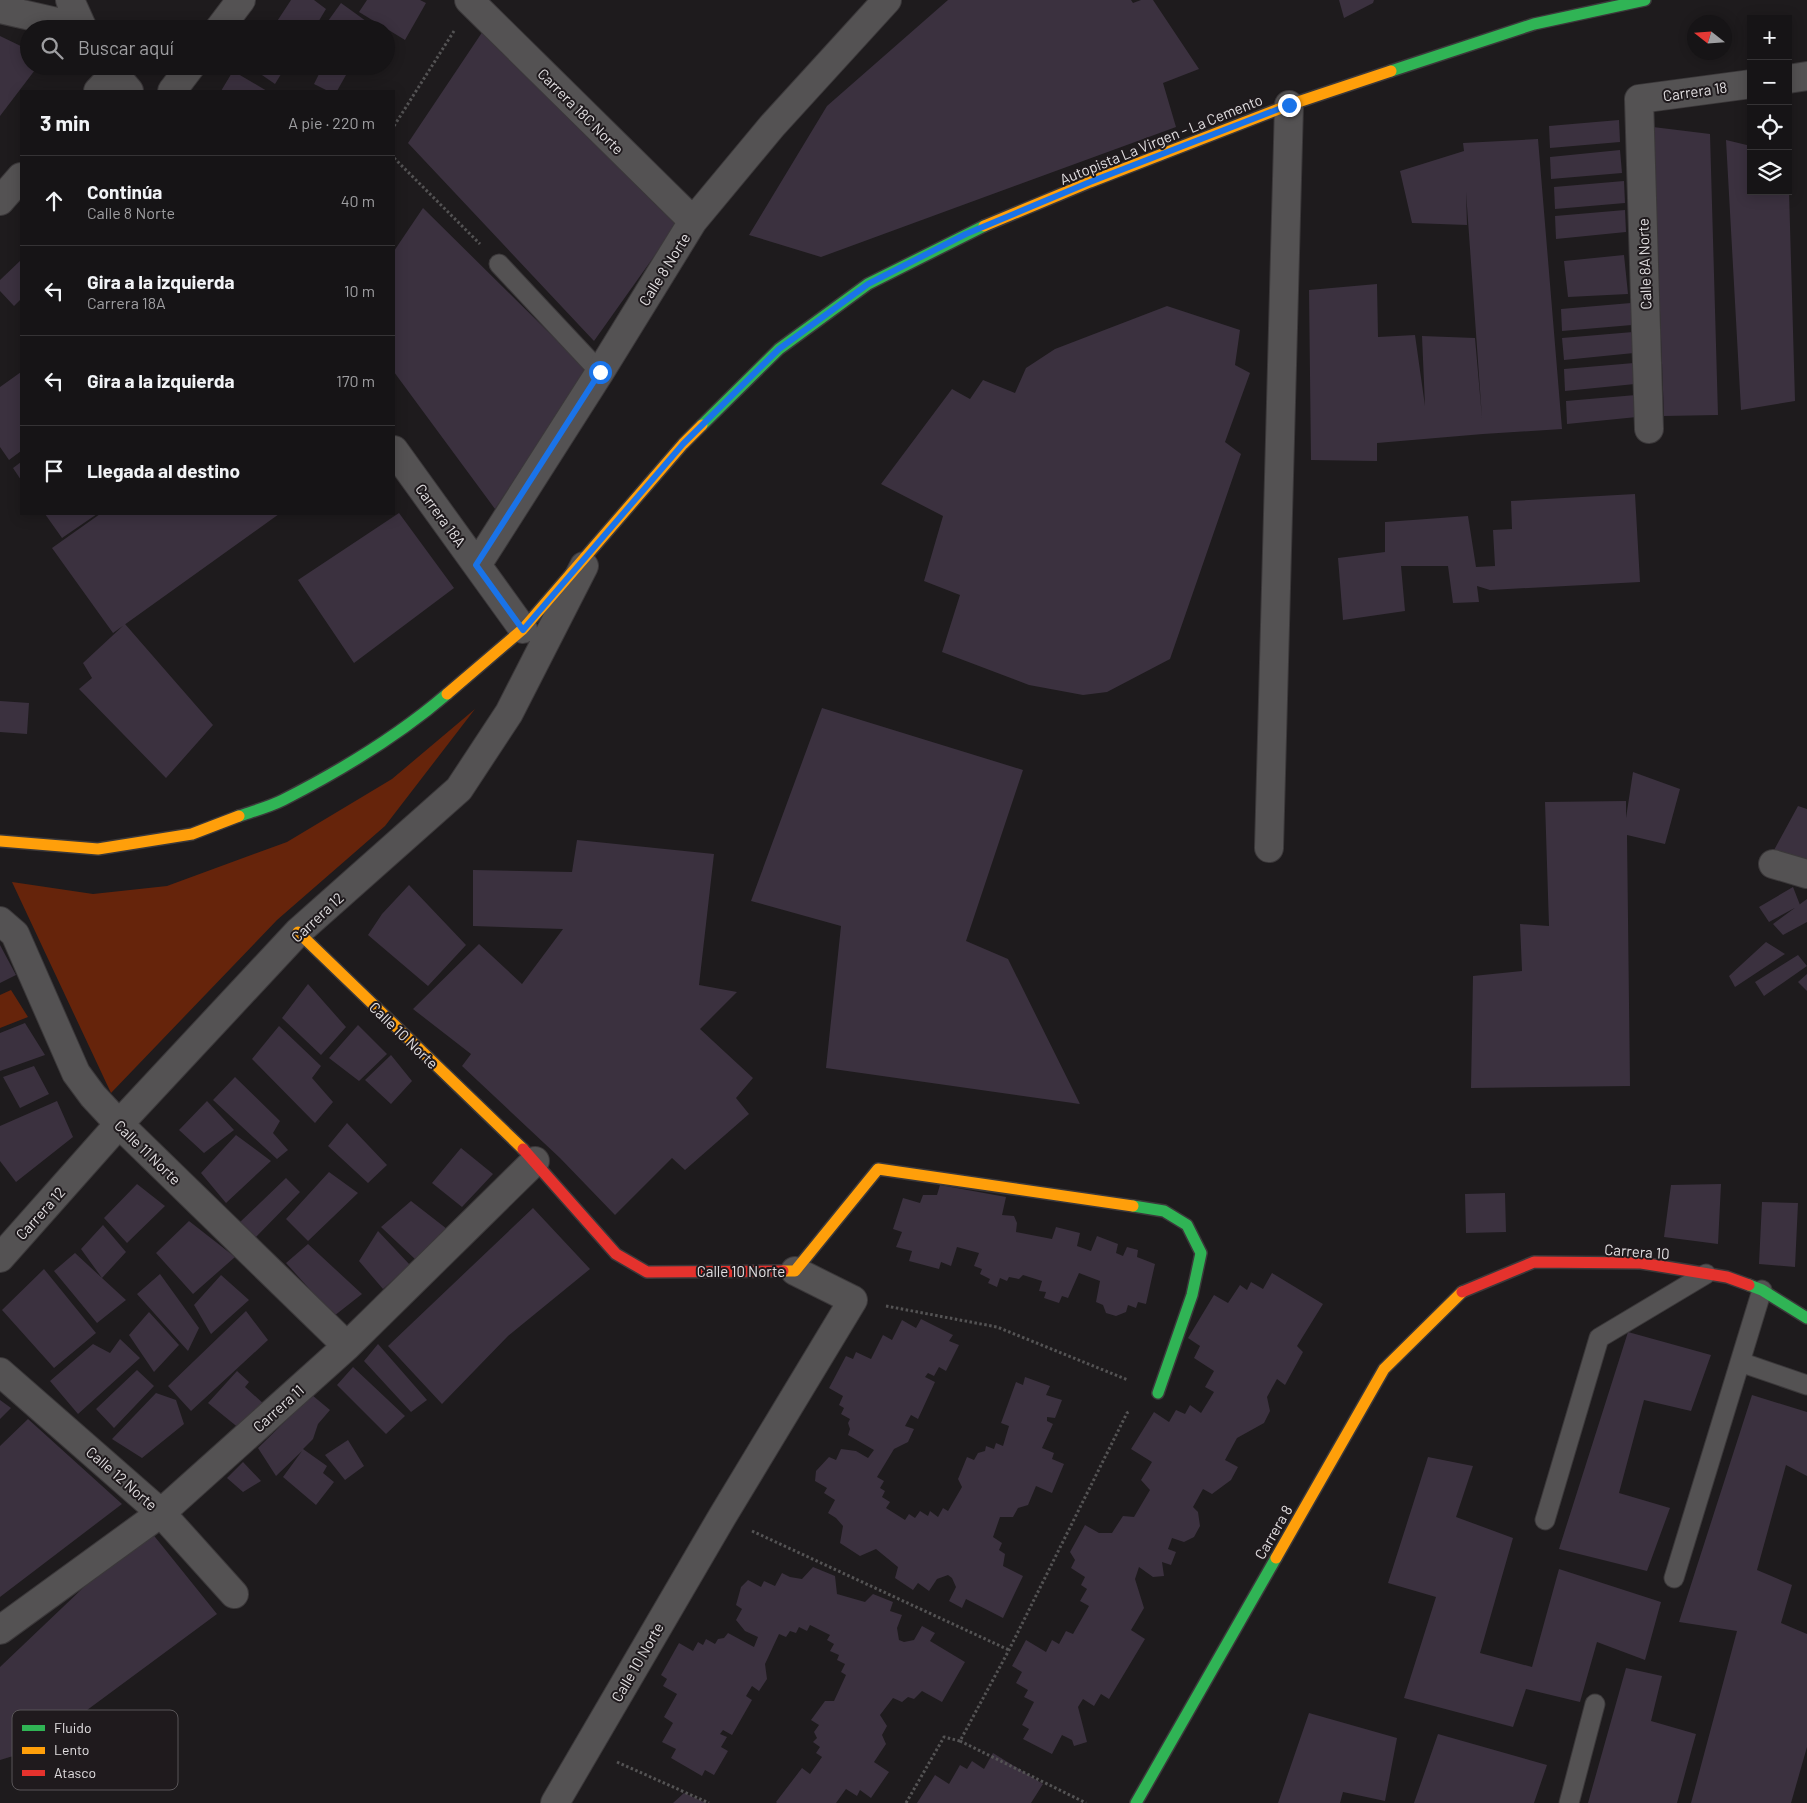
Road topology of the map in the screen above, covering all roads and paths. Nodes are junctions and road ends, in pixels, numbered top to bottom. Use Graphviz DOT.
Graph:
graph roads {
  1 [pos="70,0"];
  2 [pos="241,0"];
  3 [pos="887,0"];
  4 [pos="1645,0"];
  5 [pos="470,1"];
  6 [pos="0,9"];
  7 [pos="46,20"];
  8 [pos="79,20"];
  9 [pos="226,20"];
  10 [pos="184,75"];
  11 [pos="1807,76"];
  12 [pos="1792,78"];
  13 [pos="1747,85"];
  14 [pos="173,90"];
  15 [pos="1639,99"];
  16 [pos="1289,105"];
  17 [pos="395,124"];
  18 [pos="395,159"];
  19 [pos="20,178"];
  20 [pos="0,201"];
  21 [pos="693,221"];
  22 [pos="499,264"];
  23 [pos="600,372"];
  24 [pos="1649,429"];
  25 [pos="395,451"];
  26 [pos="593,549"];
  27 [pos="476,565"];
  28 [pos="523,630"];
  29 [pos="6,845"];
  30 [pos="1269,848"];
  31 [pos="1773,864"];
  32 [pos="1807,874"];
  33 [pos="0,921"];
  34 [pos="298,932"];
  35 [pos="119,1124"];
  36 [pos="535,1161"];
  37 [pos="0,1258"];
  38 [pos="795,1271"];
  39 [pos="1706,1274"];
  40 [pos="1762,1290"];
  41 [pos="1460,1293"];
  42 [pos="853,1300"];
  43 [pos="1807,1318"];
  44 [pos="347,1346"];
  45 [pos="1740,1362"];
  46 [pos="0,1372"];
  47 [pos="1807,1385"];
  48 [pos="1158,1393"];
  49 [pos="161,1513"];
  50 [pos="722,1517"];
  51 [pos="1546,1520"];
  52 [pos="1674,1578"];
  53 [pos="234,1594"];
  54 [pos="0,1630"];
  55 [pos="1009,1650"];
  56 [pos="1595,1704"];
  57 [pos="960,1740"];
  58 [pos="587,1748"];
  59 [pos="555,1803"];
  60 [pos="709,1803"];
  61 [pos="906,1803"];
  62 [pos="1086,1803"];
  63 [pos="1136,1803"];
  64 [pos="1569,1803"];
  1 -- 8 [label="street"];
  2 -- 9 [label="street"];
  3 -- 21 [label="street, Calle 8 Norte"];
  4 -- 16 [label="street, Autopista La Virgen - La Cemento"];
  5 -- 17 [label="path"];
  5 -- 21 [label="street, Carrera 18C Norte"];
  6 -- 7 [label="street"];
  10 -- 14 [label="street"];
  11 -- 12 [label="street"];
  13 -- 15 [label="street, Carrera 18"];
  15 -- 24 [label="street, Calle 8A Norte"];
  16 -- 26 [label="street, Autopista La Virgen - La Cemento"];
  16 -- 30 [label="street"];
  18 -- 22 [label="path"];
  19 -- 20 [label="street"];
  21 -- 23 [label="street, Calle 8 Norte"];
  22 -- 23 [label="lane"];
  23 -- 27 [label="street, Calle 8 Norte"];
  25 -- 27 [label="street, Carrera 18A"];
  26 -- 28 [label="street, Autopista La Virgen - La Cemento"];
  26 -- 34 [label="street, Carrera 12"];
  27 -- 28 [label="street, Carrera 18A"];
  28 -- 29 [label="street, Autopista La Virgen - La Cemento"];
  31 -- 32 [label="street"];
  33 -- 35 [label="street, Calle 11 Norte"];
  34 -- 35 [label="street, Carrera 12"];
  34 -- 36 [label="street, Calle 10 Norte"];
  35 -- 37 [label="street, Carrera 12"];
  35 -- 44 [label="street, Calle 11 Norte"];
  36 -- 38 [label="street, Calle 10 Norte"];
  36 -- 44 [label="street, Carrera 11"];
  38 -- 42 [label="street, Calle 10 Norte"];
  38 -- 48 [label="street"];
  39 -- 40 [label="street, Carrera 10"];
  39 -- 41 [label="street, Carrera 10"];
  39 -- 51 [label="lane"];
  40 -- 43 [label="street, Carrera 10"];
  40 -- 45 [label="lane"];
  41 -- 63 [label="street, Carrera 8"];
  42 -- 48 [label="path"];
  42 -- 50 [label="street, Calle 10 Norte"];
  44 -- 49 [label="street, Carrera 11"];
  45 -- 47 [label="lane"];
  45 -- 52 [label="lane"];
  46 -- 49 [label="street, Calle 12 Norte"];
  48 -- 55 [label="path"];
  49 -- 53 [label="street, Calle 12 Norte"];
  49 -- 54 [label="street, Carrera 11"];
  50 -- 55 [label="path"];
  50 -- 58 [label="street, Calle 10 Norte"];
  55 -- 57 [label="path"];
  56 -- 64 [label="lane"];
  57 -- 61 [label="path"];
  57 -- 62 [label="path"];
  58 -- 59 [label="street, Calle 10 Norte"];
  58 -- 60 [label="path"];
}
